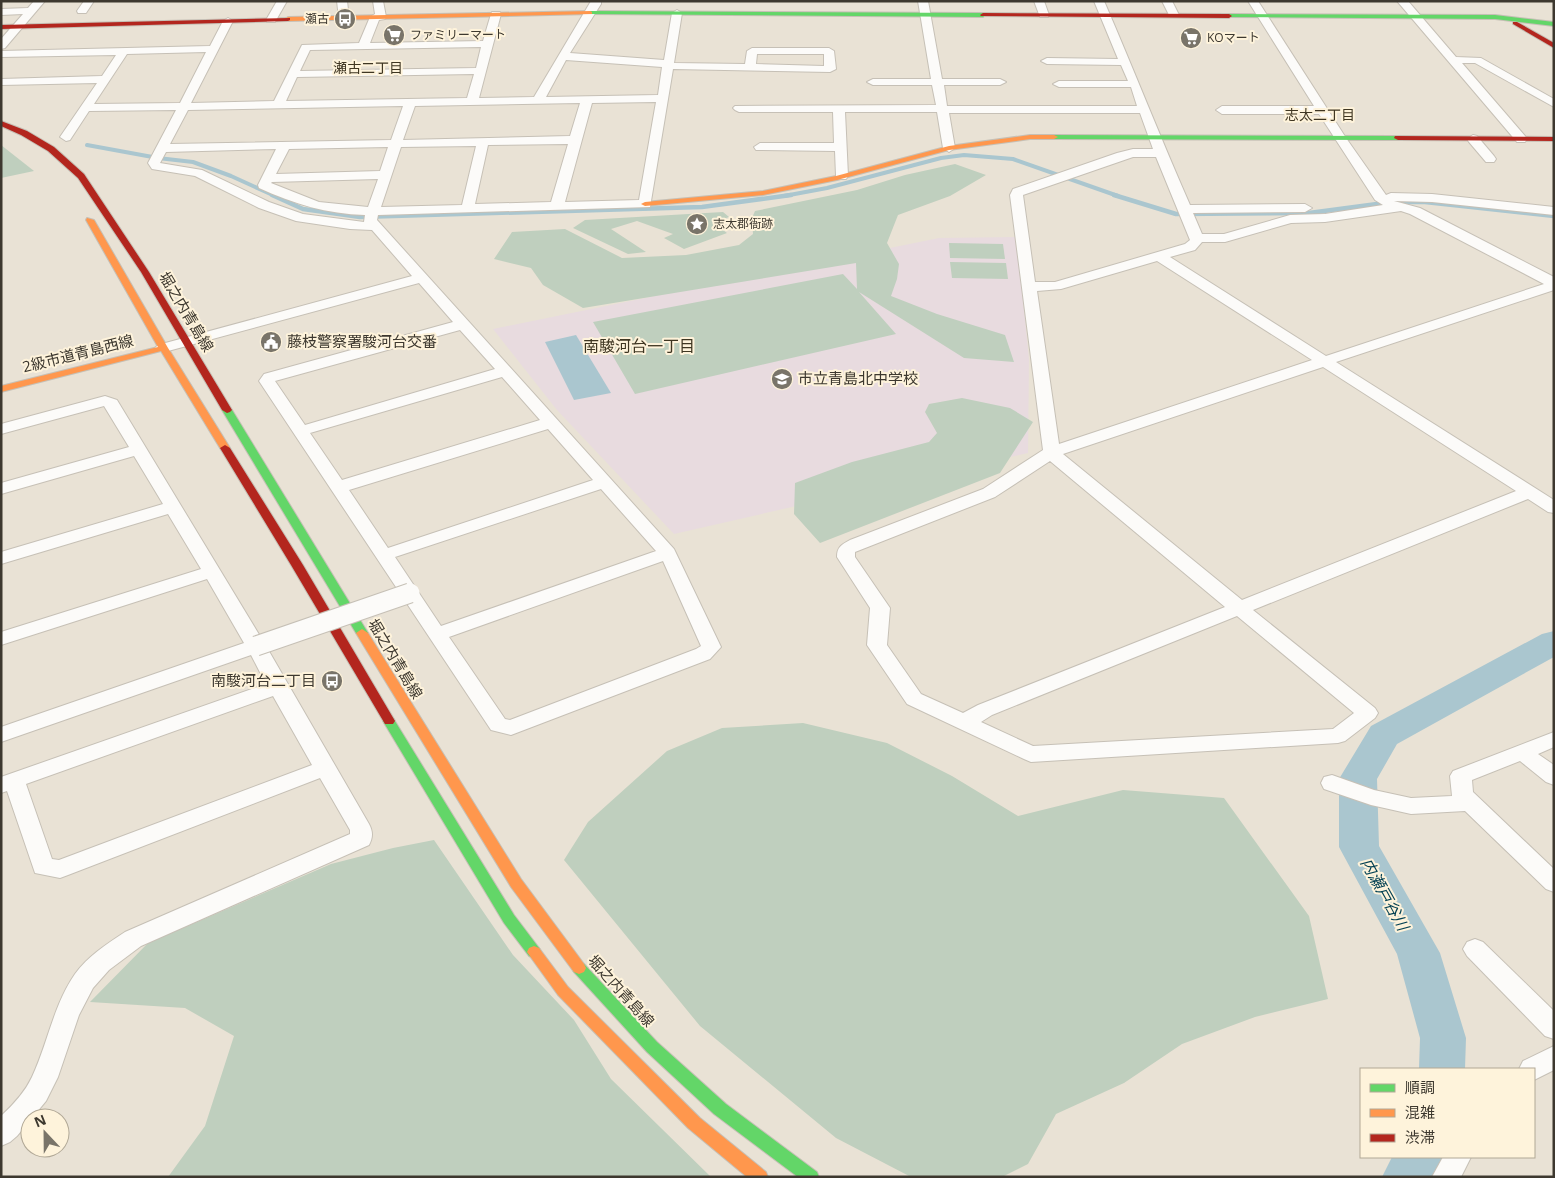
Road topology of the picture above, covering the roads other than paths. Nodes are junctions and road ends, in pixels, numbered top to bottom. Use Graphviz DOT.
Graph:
graph roads {
  1 [pos="40,1"];
  2 [pos="89,1"];
  3 [pos="282,1"];
  4 [pos="342,1"];
  5 [pos="378,1"];
  6 [pos="596,1"];
  7 [pos="923,1"];
  8 [pos="1039,1"];
  9 [pos="1099,1"];
  10 [pos="1167,1"];
  11 [pos="1253,1"];
  12 [pos="1402,1"];
  13 [pos="1494,6"];
  14 [pos="32,11"];
  15 [pos="82,11"];
  16 [pos="1,12"];
  17 [pos="590,13"];
  18 [pos="677,13"];
  19 [pos="496,14"];
  20 [pos="925,14"];
  21 [pos="1044,15"];
  22 [pos="1104,15"];
  23 [pos="1174,15"];
  24 [pos="1262,16"];
  25 [pos="1414,16"];
  26 [pos="378,17"];
  27 [pos="344,18"];
  28 [pos="1508,18"];
  29 [pos="228,20"];
  30 [pos="271,20"];
  31 [pos="1554,24"];
  32 [pos="1,26"];
  33 [pos="19,26"];
  34 [pos="488,44"];
  35 [pos="1,46"];
  36 [pos="363,46"];
  37 [pos="1554,46"];
  38 [pos="213,49"];
  39 [pos="124,51"];
  40 [pos="1,54"];
  41 [pos="563,56"];
  42 [pos="1453,60"];
  43 [pos="1047,62"];
  44 [pos="1125,62"];
  45 [pos="667,65"];
  46 [pos="750,68"];
  47 [pos="480,71"];
  48 [pos="293,74"];
  49 [pos="105,79"];
  50 [pos="1,82"];
  51 [pos="873,82"];
  52 [pos="937,82"];
  53 [pos="1000,82"];
  54 [pos="1059,84"];
  55 [pos="1135,84"];
  56 [pos="661,98"];
  57 [pos="587,99"];
  58 [pos="538,100"];
  59 [pos="472,101"];
  60 [pos="410,102"];
  61 [pos="1554,104"];
  62 [pos="278,105"];
  63 [pos="183,106"];
  64 [pos="85,108"];
  65 [pos="739,108"];
  66 [pos="839,108"];
  67 [pos="941,109"];
  68 [pos="1145,110"];
  69 [pos="1222,110"];
  70 [pos="1322,110"];
  71 [pos="1,123"];
  72 [pos="1,132"];
  73 [pos="66,137"];
  74 [pos="1154,137"];
  75 [pos="1340,138"];
  76 [pos="1473,139"];
  77 [pos="1521,139"];
  78 [pos="1554,139"];
  79 [pos="576,140"];
  80 [pos="483,142"];
  81 [pos="396,144"];
  82 [pos="284,146"];
  83 [pos="760,147"];
  84 [pos="840,147"];
  85 [pos="948,148"];
  86 [pos="1162,153"];
  87 [pos="158,155"];
  88 [pos="1490,159"];
  89 [pos="386,175"];
  90 [pos="842,176"];
  91 [pos="67,178"];
  92 [pos="268,178"];
  93 [pos="1380,197"];
  94 [pos="645,204"];
  95 [pos="557,206"];
  96 [pos="468,208"];
  97 [pos="1395,208"];
  98 [pos="1554,211"];
  99 [pos="86,212"];
  100 [pos="1186,213"];
  101 [pos="373,217"];
  102 [pos="1197,238"];
  103 [pos="1159,256"];
  104 [pos="421,278"];
  105 [pos="1554,284"];
  106 [pos="1030,287"];
  107 [pos="464,324"];
  108 [pos="186,341"];
  109 [pos="163,348"];
  110 [pos="1324,361"];
  111 [pos="507,371"];
  112 [pos="1,389"];
  113 [pos="552,422"];
  114 [pos="1,428"];
  115 [pos="301,431"];
  116 [pos="139,449"];
  117 [pos="1052,452"];
  118 [pos="605,482"];
  119 [pos="1,488"];
  120 [pos="339,488"];
  121 [pos="1529,492"];
  122 [pos="173,507"];
  123 [pos="1554,508"];
  124 [pos="668,553"];
  125 [pos="384,555"];
  126 [pos="1,558"];
  127 [pos="211,572"];
  128 [pos="410,593"];
  129 [pos="1240,609"];
  130 [pos="437,634"];
  131 [pos="1,639"];
  132 [pos="253,642"];
  133 [pos="278,687"];
  134 [pos="1,722"];
  135 [pos="964,722"];
  136 [pos="1,735"];
  137 [pos="1554,739"];
  138 [pos="1522,752"];
  139 [pos="325,768"];
  140 [pos="1554,777"];
  141 [pos="8,783"];
  142 [pos="1332,783"];
  143 [pos="1469,803"];
  144 [pos="1554,883"];
  145 [pos="1475,949"];
  146 [pos="1554,1028"];
  147 [pos="1554,1057"];
  148 [pos="1534,1068"];
  149 [pos="1,1134"];
  150 [pos="1456,1158"];
  151 [pos="760,1177"];
  152 [pos="811,1177"];
  153 [pos="1446,1177"];
  1 -- 14 [label="street"];
  2 -- 15 [label="street"];
  3 -- 30 [label="street"];
  4 -- 27 [label="street"];
  5 -- 26 [label="street"];
  6 -- 17 [label="street"];
  7 -- 20 [label="street"];
  8 -- 21 [label="street"];
  9 -- 22 [label="street"];
  10 -- 23 [label="street"];
  11 -- 24 [label="street"];
  12 -- 25 [label="street"];
  13 -- 28 [label="street"];
  14 -- 16 [label="street"];
  14 -- 33 [label="street"];
  17 -- 18 [label="street"];
  17 -- 19 [label="street"];
  17 -- 41 [label="street"];
  18 -- 20 [label="street"];
  18 -- 45 [label="street"];
  19 -- 26 [label="street"];
  19 -- 34 [label="street"];
  20 -- 21 [label="street"];
  20 -- 52 [label="street"];
  21 -- 22 [label="street"];
  22 -- 23 [label="street"];
  22 -- 44 [label="street"];
  23 -- 24 [label="street"];
  24 -- 25 [label="street"];
  24 -- 70 [label="street"];
  25 -- 28 [label="street"];
  25 -- 42 [label="street"];
  26 -- 27 [label="street"];
  26 -- 36 [label="street"];
  27 -- 30 [label="street"];
  28 -- 31 [label="street"];
  28 -- 37 [label="street"];
  29 -- 30 [label="street"];
  29 -- 33 [label="street"];
  29 -- 38 [label="street"];
  32 -- 33 [label="street"];
  33 -- 35 [label="street"];
  34 -- 36 [label="street"];
  34 -- 47 [label="street"];
  36 -- 48 [label="street"];
  38 -- 39 [label="street"];
  38 -- 63 [label="street"];
  39 -- 40 [label="street"];
  39 -- 49 [label="street"];
  41 -- 45 [label="street"];
  41 -- 58 [label="street"];
  42 -- 61 [label="street"];
  42 -- 77 [label="street"];
  43 -- 44 [label="street"];
  44 -- 55 [label="street"];
  45 -- 46 [label="street"];
  45 -- 56 [label="street"];
  46 -- 46 [label="street"];
  47 -- 48 [label="street"];
  47 -- 59 [label="street"];
  48 -- 62 [label="street"];
  49 -- 50 [label="street"];
  49 -- 64 [label="street"];
  51 -- 52 [label="street"];
  52 -- 53 [label="street"];
  52 -- 67 [label="street"];
  54 -- 55 [label="street"];
  55 -- 68 [label="street"];
  56 -- 57 [label="street"];
  56 -- 94 [label="street"];
  57 -- 58 [label="street"];
  57 -- 79 [label="street"];
  58 -- 59 [label="street"];
  59 -- 60 [label="street"];
  60 -- 62 [label="street"];
  60 -- 81 [label="street"];
  62 -- 63 [label="street"];
  63 -- 64 [label="street"];
  63 -- 87 [label="street"];
  64 -- 73 [label="street"];
  65 -- 66 [label="street"];
  66 -- 67 [label="street"];
  66 -- 84 [label="street"];
  67 -- 68 [label="street"];
  67 -- 85 [label="street"];
  68 -- 74 [label="street"];
  69 -- 70 [label="street"];
  70 -- 75 [label="street"];
  71 -- 108 [label="street, 堀之内青島線"];
  72 -- 91 [label="street"];
  74 -- 75 [label="street"];
  74 -- 85 [label="street"];
  74 -- 86 [label="street"];
  75 -- 76 [label="street"];
  75 -- 93 [label="street"];
  76 -- 77 [label="street"];
  76 -- 88 [label="street"];
  77 -- 78 [label="street"];
  79 -- 80 [label="street"];
  79 -- 95 [label="street"];
  80 -- 81 [label="street"];
  80 -- 96 [label="street"];
  81 -- 82 [label="street"];
  81 -- 89 [label="street"];
  82 -- 87 [label="street"];
  82 -- 92 [label="street"];
  83 -- 84 [label="street"];
  84 -- 90 [label="street"];
  85 -- 90 [label="street"];
  86 -- 100 [label="street"];
  86 -- 106 [label="street"];
  87 -- 101 [label="street"];
  89 -- 92 [label="street"];
  89 -- 101 [label="street"];
  90 -- 94 [label="street"];
  92 -- 101 [label="street"];
  93 -- 97 [label="street"];
  93 -- 98 [label="street"];
  93 -- 100 [label="street"];
  94 -- 95 [label="street"];
  95 -- 96 [label="street"];
  96 -- 101 [label="street"];
  97 -- 102 [label="street"];
  97 -- 105 [label="street"];
  99 -- 109 [label="street"];
  100 -- 102 [label="street"];
  101 -- 104 [label="street"];
  102 -- 103 [label="street"];
  103 -- 106 [label="street"];
  103 -- 110 [label="street"];
  104 -- 107 [label="street"];
  104 -- 108 [label="street"];
  105 -- 110 [label="street"];
  106 -- 117 [label="street"];
  107 -- 111 [label="street"];
  107 -- 115 [label="street"];
  108 -- 109 [label="street"];
  108 -- 152 [label="street, 堀之内青島線"];
  109 -- 112 [label="street, 2級市道青島西線"];
  109 -- 151 [label="street"];
  110 -- 117 [label="street"];
  110 -- 121 [label="street"];
  111 -- 113 [label="street"];
  111 -- 115 [label="street"];
  113 -- 118 [label="street"];
  113 -- 120 [label="street"];
  114 -- 116 [label="street"];
  115 -- 120 [label="street"];
  116 -- 119 [label="street"];
  116 -- 122 [label="street"];
  117 -- 129 [label="street"];
  117 -- 135 [label="street"];
  118 -- 124 [label="street"];
  118 -- 125 [label="street"];
  120 -- 125 [label="street"];
  121 -- 123 [label="street"];
  121 -- 129 [label="street"];
  122 -- 126 [label="street"];
  122 -- 127 [label="street"];
  124 -- 130 [label="street"];
  124 -- 130 [label="street"];
  125 -- 128 [label="street"];
  127 -- 131 [label="street"];
  127 -- 132 [label="street"];
  128 -- 130 [label="street"];
  128 -- 132 [label="street, bridge"];
  129 -- 135 [label="street"];
  129 -- 135 [label="street"];
  132 -- 133 [label="street"];
  132 -- 134 [label="street"];
  132 -- 136 [label="street"];
  133 -- 139 [label="street"];
  133 -- 141 [label="street"];
  137 -- 138 [label="street"];
  138 -- 140 [label="street"];
  138 -- 143 [label="street"];
  139 -- 141 [label="street"];
  139 -- 149 [label="street"];
  142 -- 143 [label="street"];
  143 -- 144 [label="street"];
  145 -- 146 [label="street"];
  147 -- 148 [label="street"];
  150 -- 153 [label="street"];
}
